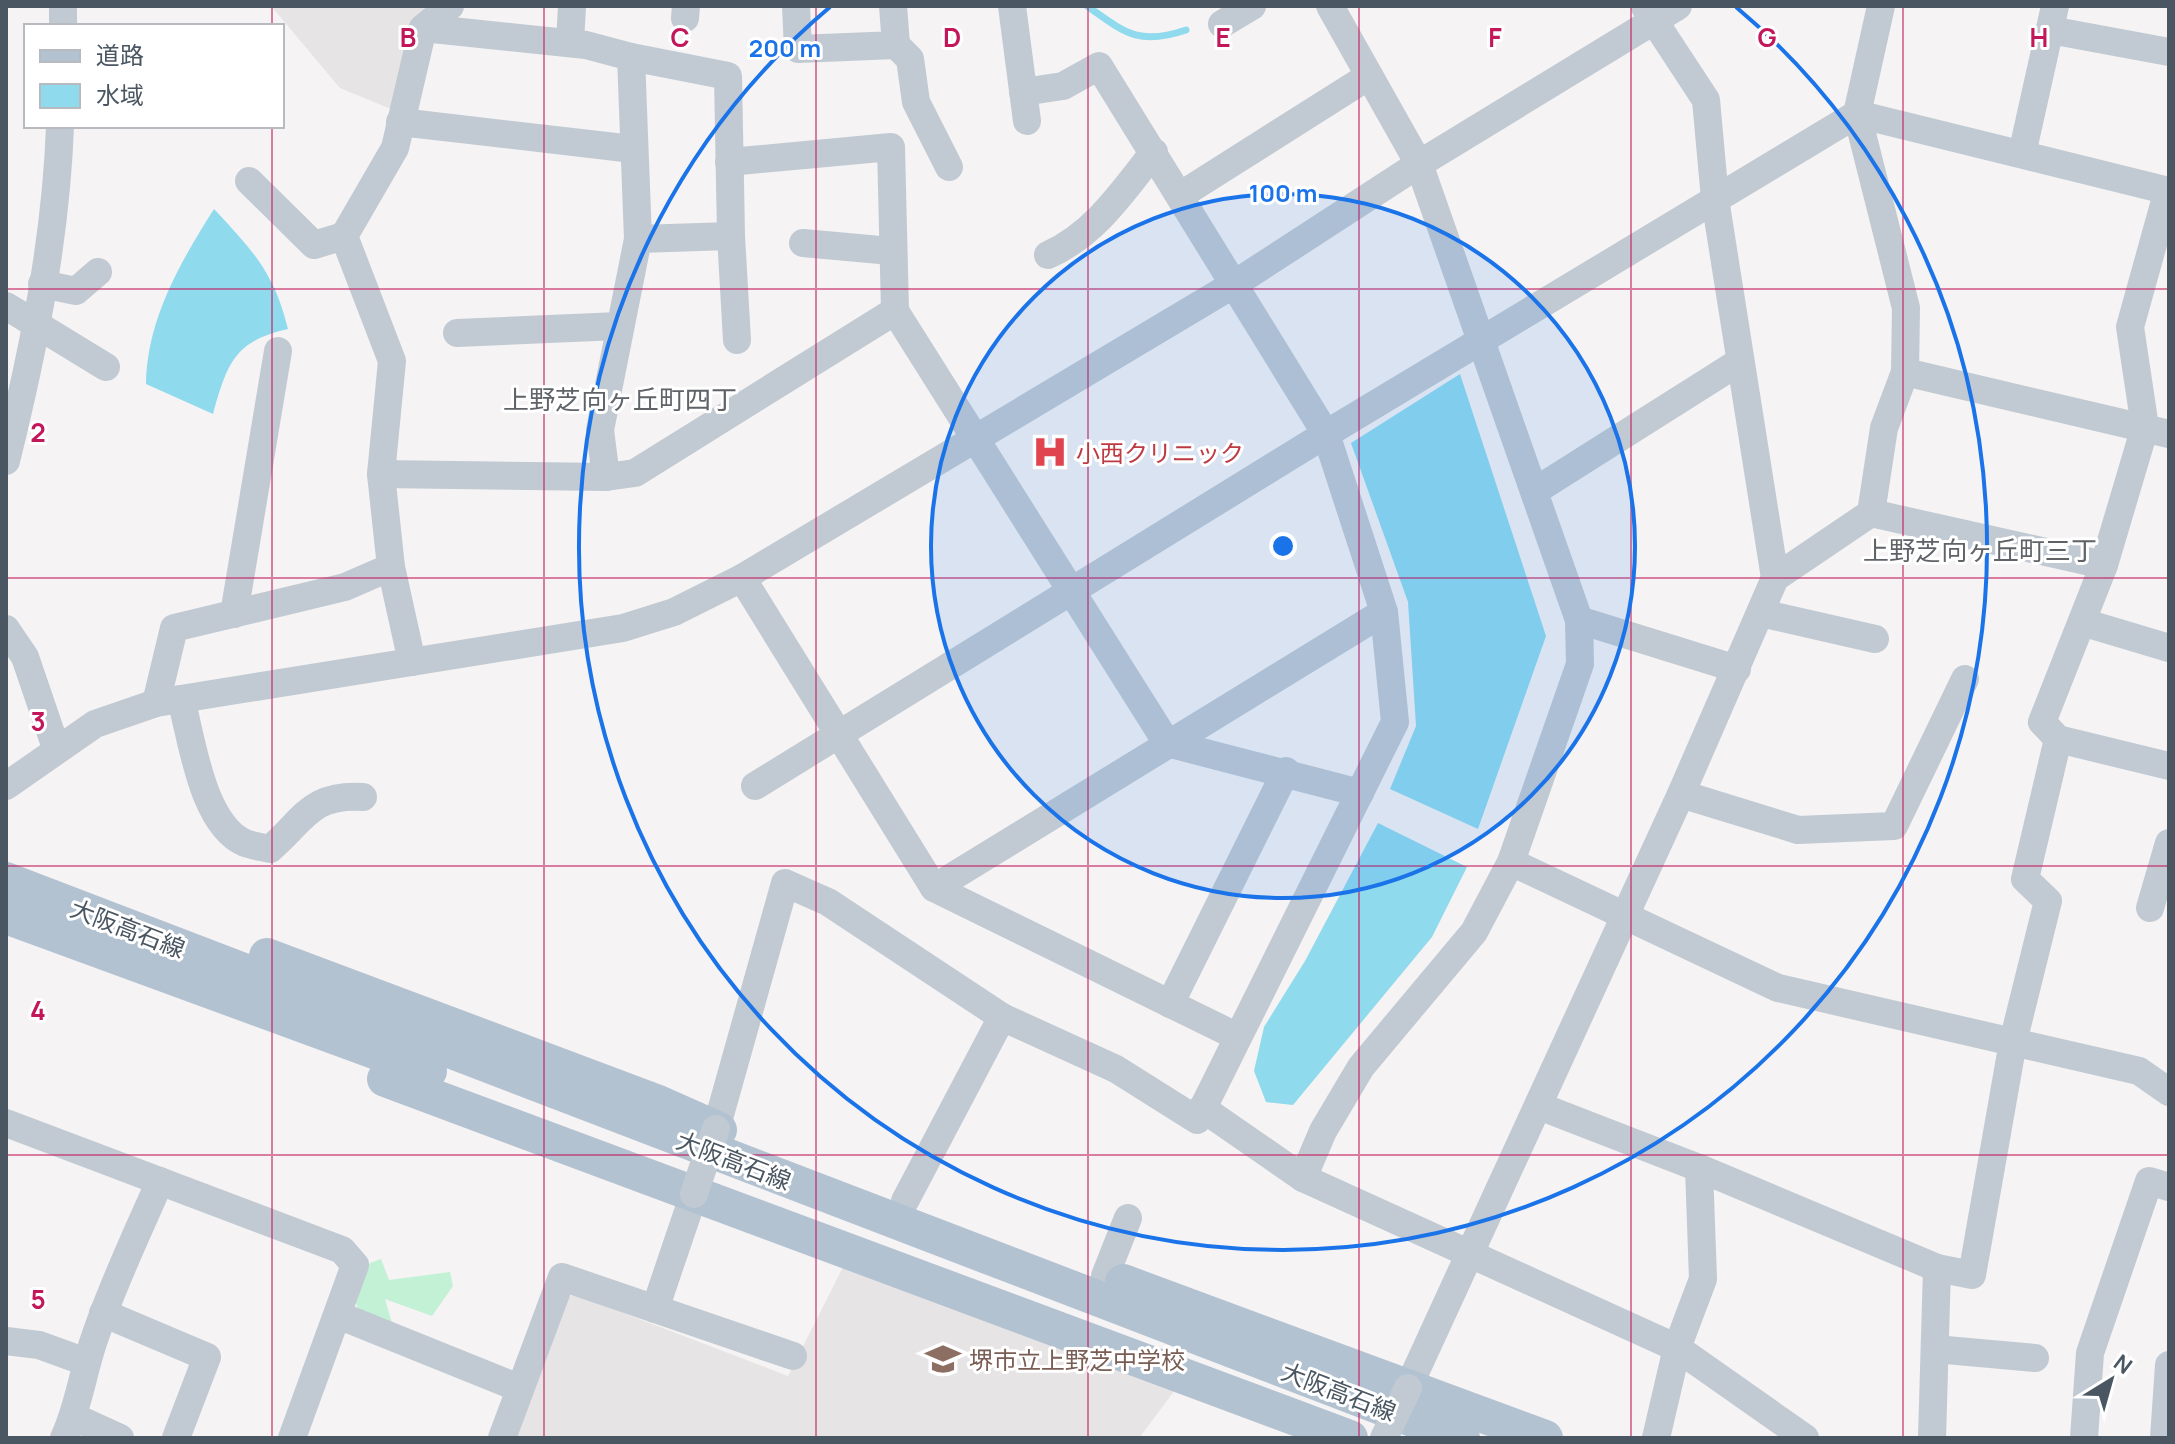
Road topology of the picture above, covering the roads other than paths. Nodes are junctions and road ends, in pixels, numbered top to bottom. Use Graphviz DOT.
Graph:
graph roads {
  1 [pos="450,6"];
  2 [pos="572,6"];
  3 [pos="796,6"];
  4 [pos="893,6"];
  5 [pos="1012,6"];
  6 [pos="1252,6"];
  7 [pos="1330,6"];
  8 [pos="1678,6"];
  9 [pos="1881,6"];
  10 [pos="1649,13"];
  11 [pos="2053,18"];
  12 [pos="1222,24"];
  13 [pos="423,28"];
  14 [pos="570,43"];
  15 [pos="896,45"];
  16 [pos="2169,52"];
  17 [pos="631,57"];
  18 [pos="1369,76"];
  19 [pos="1023,92"];
  20 [pos="1857,114"];
  21 [pos="1027,121"];
  22 [pos="400,122"];
  23 [pos="60,128"];
  24 [pos="934,136"];
  25 [pos="891,147"];
  26 [pos="633,149"];
  27 [pos="1154,152"];
  28 [pos="2022,154"];
  29 [pos="729,162"];
  30 [pos="1419,164"];
  31 [pos="949,167"];
  32 [pos="249,181"];
  33 [pos="2169,190"];
  34 [pos="1181,195"];
  35 [pos="1715,199"];
  36 [pos="344,236"];
  37 [pos="731,236"];
  38 [pos="638,239"];
  39 [pos="803,243"];
  40 [pos="891,251"];
  41 [pos="1048,255"];
  42 [pos="98,272"];
  43 [pos="1236,283"];
  44 [pos="42,284"];
  45 [pos="6,306"];
  46 [pos="895,311"];
  47 [pos="36,324"];
  48 [pos="619,326"];
  49 [pos="457,333"];
  50 [pos="1482,339"];
  51 [pos="737,340"];
  52 [pos="278,351"];
  53 [pos="1739,362"];
  54 [pos="106,367"];
  55 [pos="1905,372"];
  56 [pos="2157,431"];
  57 [pos="1326,434"];
  58 [pos="975,436"];
  59 [pos="6,461"];
  60 [pos="381,474"];
  61 [pos="606,477"];
  62 [pos="1535,491"];
  63 [pos="1871,513"];
  64 [pos="2104,565"];
  65 [pos="391,567"];
  66 [pos="742,578"];
  67 [pos="1775,578"];
  68 [pos="1070,592"];
  69 [pos="1384,612"];
  70 [pos="1761,613"];
  71 [pos="234,614"];
  72 [pos="1579,620"];
  73 [pos="2082,622"];
  74 [pos="6,629"];
  75 [pos="1875,639"];
  76 [pos="2169,648"];
  77 [pos="412,662"];
  78 [pos="1737,669"];
  79 [pos="1965,679"];
  80 [pos="168,701"];
  81 [pos="841,734"];
  82 [pos="2058,739"];
  83 [pos="1167,743"];
  84 [pos="56,748"];
  85 [pos="2169,766"];
  86 [pos="1286,771"];
  87 [pos="6,786"];
  88 [pos="755,786"];
  89 [pos="1360,793"];
  90 [pos="1681,794"];
  91 [pos="363,797"];
  92 [pos="2169,843"];
  93 [pos="1511,862"];
  94 [pos="6,880"];
  95 [pos="934,888"];
  96 [pos="2150,908"];
  97 [pos="1626,915"];
  98 [pos="6,916"];
  99 [pos="135,948"];
  100 [pos="1170,1004"];
  101 [pos="1002,1017"];
  102 [pos="1236,1036"];
  103 [pos="2013,1042"];
  104 [pos="2169,1092"];
  105 [pos="1539,1106"];
  106 [pos="1199,1114"];
  107 [pos="6,1123"];
  108 [pos="716,1129"];
  109 [pos="1699,1168"];
  110 [pos="1303,1178"];
  111 [pos="160,1181"];
  112 [pos="2169,1187"];
  113 [pos="694,1194"];
  114 [pos="905,1201"];
  115 [pos="1128,1218"];
  116 [pos="1470,1257"];
  117 [pos="1937,1268"];
  118 [pos="1105,1276"];
  119 [pos="655,1309"];
  120 [pos="103,1313"];
  121 [pos="338,1315"];
  122 [pos="6,1341"];
  123 [pos="1677,1348"];
  124 [pos="1935,1349"];
  125 [pos="793,1356"];
  126 [pos="2035,1358"];
  127 [pos="86,1362"];
  128 [pos="2169,1365"];
  129 [pos="519,1388"];
  130 [pos="1408,1388"];
  131 [pos="69,1428"];
  132 [pos="120,1438"];
  133 [pos="176,1438"];
  134 [pos="292,1438"];
  135 [pos="502,1438"];
  136 [pos="1350,1438"];
  137 [pos="1384,1438"];
  138 [pos="1410,1438"];
  139 [pos="1462,1438"];
  140 [pos="1545,1438"];
  141 [pos="1656,1438"];
  142 [pos="1805,1438"];
  143 [pos="1932,1438"];
  144 [pos="2084,1438"];
  145 [pos="2164,1438"];
  1 -- 13 [label="street"];
  2 -- 14 [label="street"];
  3 -- 15 [label="street"];
  4 -- 15 [label="street"];
  5 -- 19 [label="street"];
  6 -- 12 [label="street"];
  7 -- 18 [label="street"];
  8 -- 10 [label="street"];
  9 -- 20 [label="street"];
  10 -- 30 [label="street"];
  10 -- 35 [label="street"];
  11 -- 16 [label="street"];
  11 -- 28 [label="street"];
  13 -- 14 [label="street"];
  13 -- 22 [label="street"];
  14 -- 17 [label="street"];
  15 -- 24 [label="street"];
  17 -- 26 [label="street"];
  17 -- 29 [label="street"];
  18 -- 30 [label="street"];
  18 -- 34 [label="street"];
  19 -- 21 [label="street"];
  19 -- 27 [label="street"];
  20 -- 28 [label="street"];
  20 -- 35 [label="street"];
  20 -- 55 [label="street"];
  22 -- 26 [label="street"];
  22 -- 36 [label="street"];
  23 -- 44 [label="street"];
  24 -- 25 [label="street"];
  24 -- 31 [label="street"];
  25 -- 29 [label="street"];
  25 -- 40 [label="street"];
  26 -- 38 [label="street"];
  27 -- 34 [label="street"];
  27 -- 41 [label="street"];
  28 -- 33 [label="street"];
  29 -- 37 [label="street"];
  30 -- 43 [label="street"];
  30 -- 50 [label="street"];
  32 -- 36 [label="street"];
  33 -- 56 [label="street"];
  34 -- 43 [label="street"];
  35 -- 50 [label="street"];
  35 -- 53 [label="street"];
  36 -- 60 [label="street"];
  37 -- 38 [label="street"];
  37 -- 51 [label="street"];
  38 -- 48 [label="street"];
  39 -- 40 [label="street"];
  40 -- 46 [label="street"];
  42 -- 44 [label="street"];
  43 -- 57 [label="street"];
  43 -- 58 [label="street"];
  44 -- 47 [label="street"];
  45 -- 47 [label="street"];
  46 -- 58 [label="street"];
  46 -- 61 [label="street"];
  47 -- 54 [label="street"];
  47 -- 59 [label="street"];
  48 -- 49 [label="street"];
  48 -- 61 [label="street"];
  50 -- 57 [label="street"];
  50 -- 62 [label="street"];
  52 -- 71 [label="street"];
  53 -- 62 [label="street"];
  53 -- 67 [label="street"];
  55 -- 56 [label="street"];
  55 -- 63 [label="street"];
  56 -- 64 [label="street"];
  57 -- 68 [label="street"];
  57 -- 69 [label="street"];
  58 -- 66 [label="street"];
  58 -- 68 [label="street"];
  60 -- 61 [label="street"];
  60 -- 65 [label="street"];
  62 -- 72 [label="street"];
  63 -- 64 [label="street"];
  63 -- 67 [label="street"];
  64 -- 73 [label="street"];
  65 -- 71 [label="street"];
  65 -- 77 [label="street"];
  66 -- 77 [label="street"];
  66 -- 81 [label="street"];
  67 -- 70 [label="street"];
  68 -- 81 [label="street"];
  68 -- 83 [label="street"];
  69 -- 83 [label="street"];
  69 -- 89 [label="street"];
  70 -- 75 [label="street"];
  70 -- 78 [label="street"];
  71 -- 80 [label="street"];
  72 -- 78 [label="street"];
  72 -- 93 [label="street"];
  73 -- 76 [label="street"];
  73 -- 82 [label="street"];
  74 -- 84 [label="street"];
  77 -- 80 [label="street"];
  78 -- 90 [label="street"];
  79 -- 90 [label="street"];
  80 -- 84 [label="street"];
  80 -- 91 [label="street"];
  81 -- 88 [label="street"];
  81 -- 95 [label="street"];
  82 -- 85 [label="street"];
  82 -- 103 [label="street"];
  83 -- 86 [label="street"];
  83 -- 95 [label="street"];
  84 -- 87 [label="street"];
  86 -- 89 [label="street"];
  86 -- 100 [label="street"];
  89 -- 102 [label="street"];
  90 -- 97 [label="street"];
  92 -- 96 [label="street"];
  93 -- 97 [label="street"];
  93 -- 110 [label="street"];
  94 -- 99 [label="main road, 大阪高石線"];
  95 -- 100 [label="street"];
  97 -- 103 [label="street"];
  97 -- 105 [label="street"];
  98 -- 99 [label="main road, 大阪高石線"];
  99 -- 108 [label="main road"];
  99 -- 113 [label="main road"];
  99 -- 138 [label="main road, 大阪高石線"];
  99 -- 139 [label="main road, 大阪高石線"];
  100 -- 102 [label="street"];
  101 -- 106 [label="street"];
  101 -- 108 [label="street"];
  101 -- 114 [label="street"];
  102 -- 106 [label="street"];
  103 -- 104 [label="street"];
  103 -- 117 [label="street"];
  105 -- 109 [label="street"];
  105 -- 116 [label="street"];
  106 -- 110 [label="street"];
  107 -- 111 [label="street"];
  108 -- 113 [label="street, bridge"];
  108 -- 114 [label="main road"];
  109 -- 117 [label="street"];
  109 -- 123 [label="street"];
  110 -- 116 [label="street"];
  111 -- 120 [label="street"];
  111 -- 121 [label="street"];
  112 -- 144 [label="street"];
  113 -- 119 [label="street"];
  113 -- 136 [label="main road"];
  114 -- 118 [label="main road"];
  115 -- 118 [label="street"];
  116 -- 123 [label="street"];
  116 -- 130 [label="street"];
  117 -- 124 [label="street"];
  118 -- 130 [label="main road"];
  119 -- 125 [label="street"];
  119 -- 129 [label="street"];
  120 -- 127 [label="street"];
  120 -- 133 [label="street"];
  121 -- 129 [label="street"];
  121 -- 134 [label="street"];
  122 -- 127 [label="street"];
  123 -- 141 [label="street"];
  123 -- 142 [label="street"];
  124 -- 126 [label="street"];
  124 -- 143 [label="street"];
  127 -- 131 [label="street"];
  128 -- 145 [label="street"];
  129 -- 135 [label="street"];
  130 -- 137 [label="street, bridge"];
  130 -- 140 [label="main road"];
  131 -- 132 [label="street"];
}
